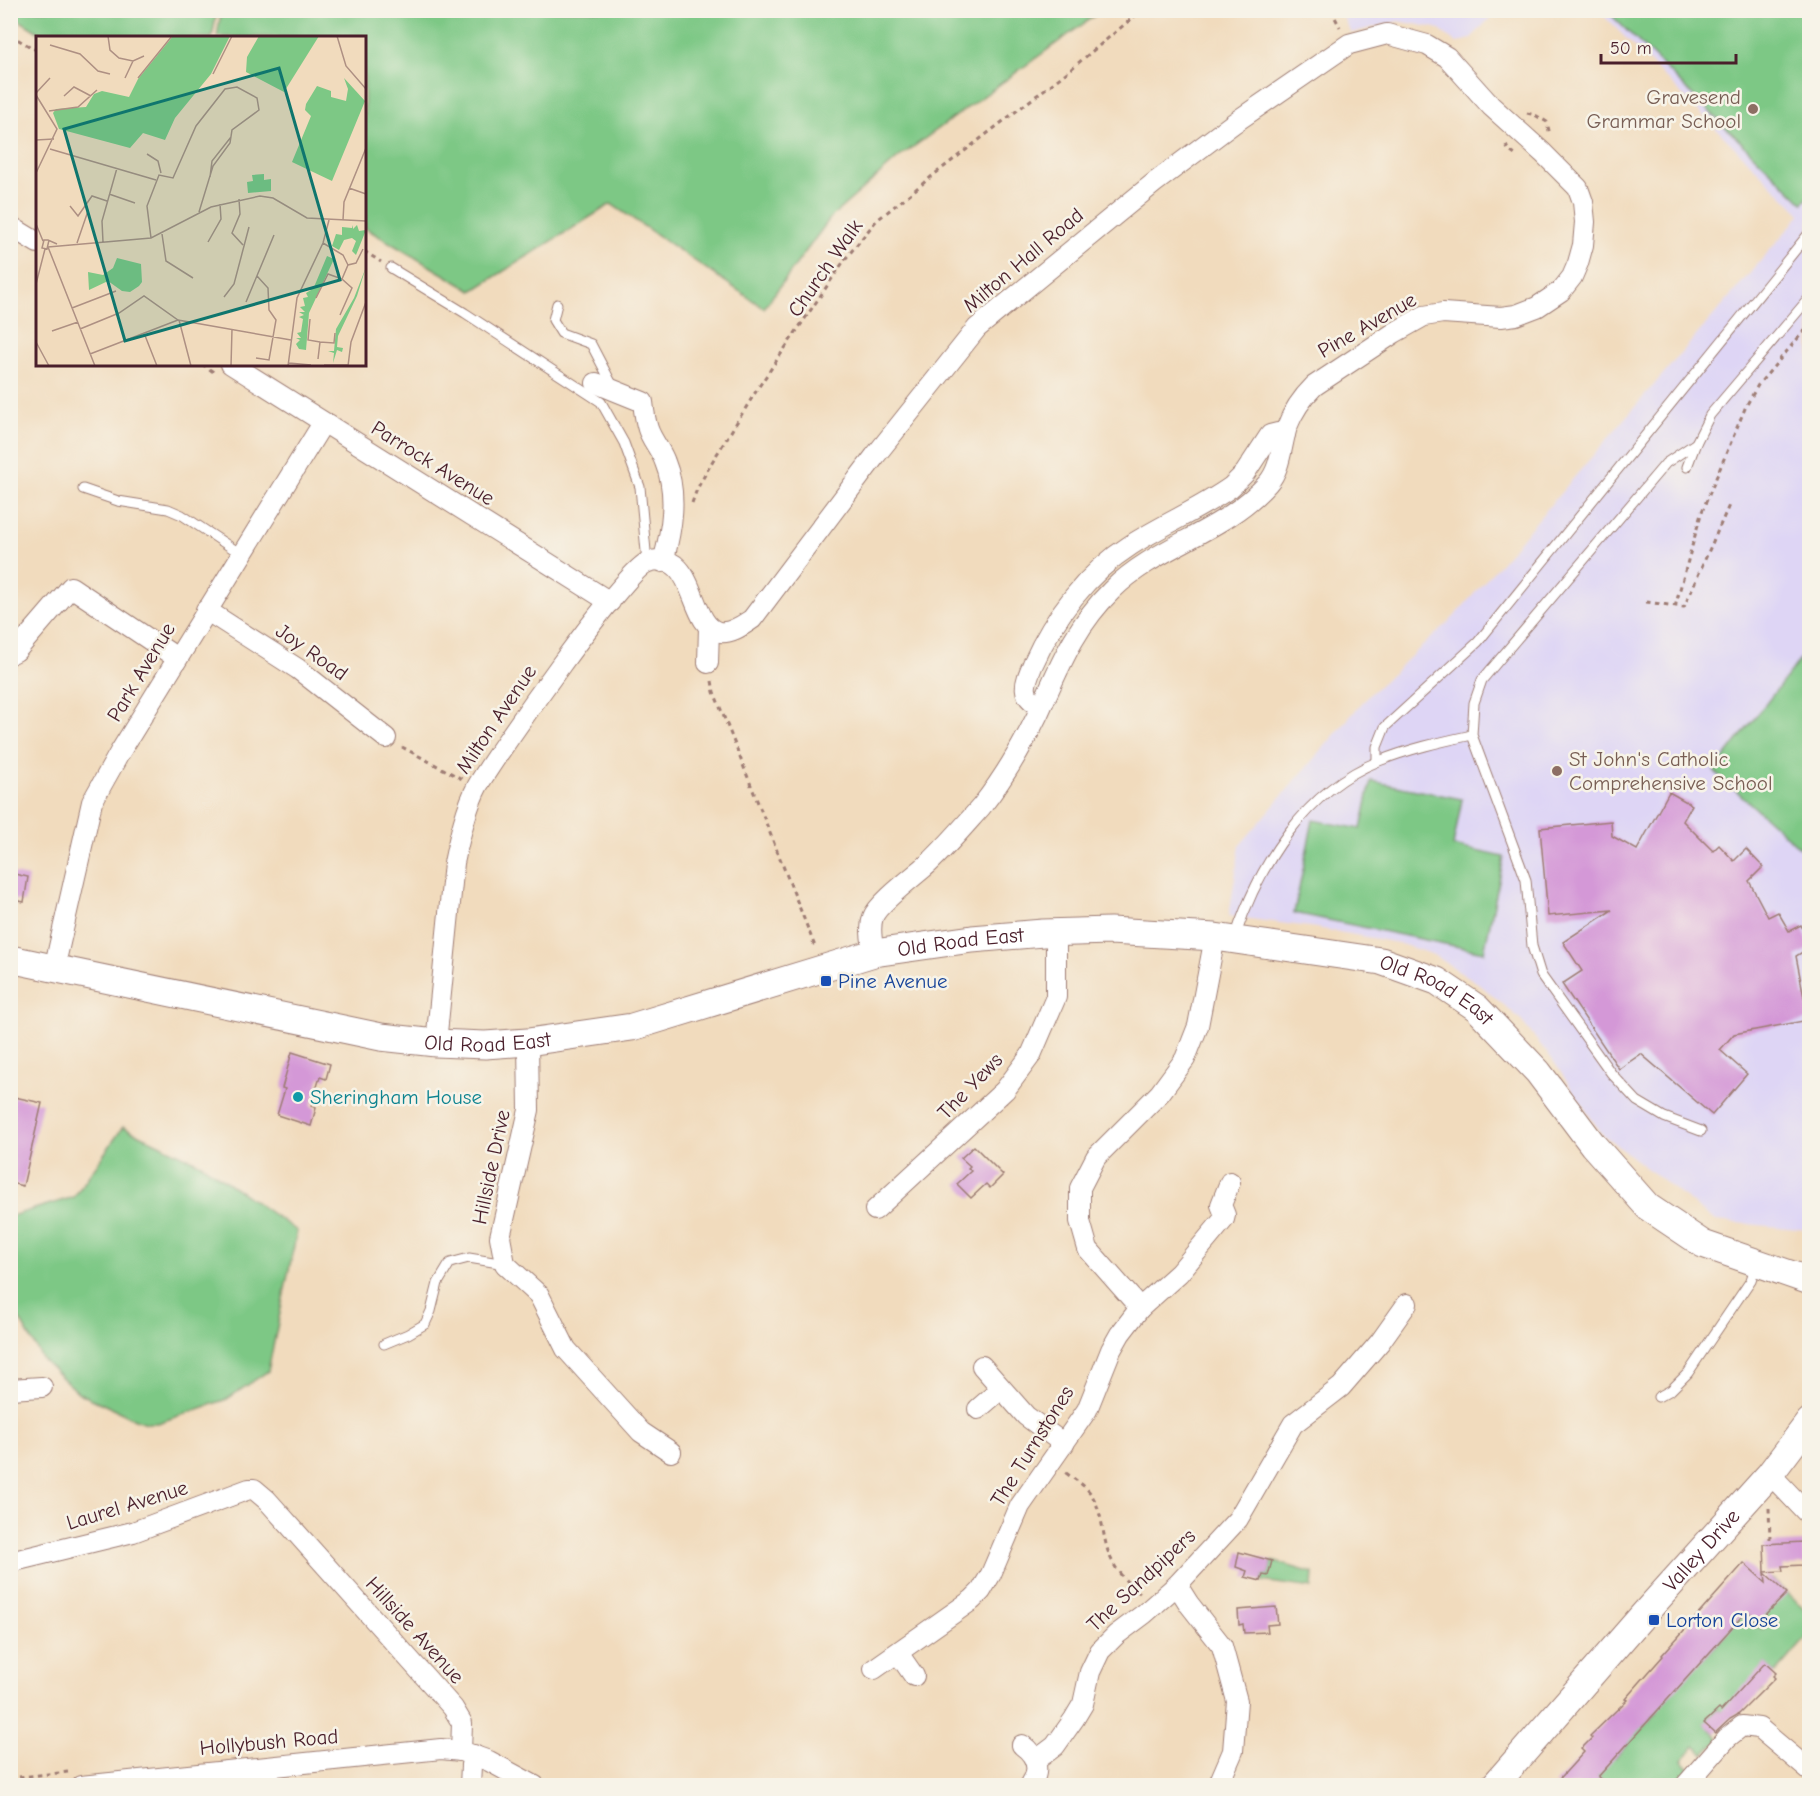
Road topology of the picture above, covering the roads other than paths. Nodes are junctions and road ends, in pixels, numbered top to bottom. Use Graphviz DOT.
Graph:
graph roads {
  1 [pos="1447,57"];
  2 [pos="10,226"];
  3 [pos="1809,232"];
  4 [pos="36,242"];
  5 [pos="391,268"];
  6 [pos="1809,297"];
  7 [pos="557,304"];
  8 [pos="234,366"];
  9 [pos="605,387"];
  10 [pos="323,423"];
  11 [pos="1696,443"];
  12 [pos="1687,467"];
  13 [pos="83,489"];
  14 [pos="241,554"];
  15 [pos="655,562"];
  16 [pos="610,602"];
  17 [pos="206,610"];
  18 [pos="709,627"];
  19 [pos="10,654"];
  20 [pos="177,658"];
  21 [pos="708,663"];
  22 [pos="1472,735"];
  23 [pos="386,738"];
  24 [pos="1377,761"];
  25 [pos="1056,933"];
  26 [pos="1225,938"];
  27 [pos="874,953"];
  28 [pos="10,959"];
  29 [pos="54,969"];
  30 [pos="528,1042"];
  31 [pos="436,1043"];
  32 [pos="1701,1131"];
  33 [pos="1230,1182"];
  34 [pos="875,1210"];
  35 [pos="1757,1263"];
  36 [pos="505,1264"];
  37 [pos="1809,1281"];
  38 [pos="1407,1304"];
  39 [pos="1140,1308"];
  40 [pos="384,1344"];
  41 [pos="982,1366"];
  42 [pos="42,1387"];
  43 [pos="10,1389"];
  44 [pos="1002,1389"];
  45 [pos="1658,1397"];
  46 [pos="978,1409"];
  47 [pos="1809,1421"];
  48 [pos="1064,1444"];
  49 [pos="671,1452"];
  50 [pos="1770,1474"];
  51 [pos="255,1490"];
  52 [pos="1809,1516"];
  53 [pos="10,1562"];
  54 [pos="1177,1585"];
  55 [pos="898,1653"];
  56 [pos="874,1670"];
  57 [pos="914,1676"];
  58 [pos="1023,1745"];
  59 [pos="468,1753"];
  60 [pos="1035,1761"];
  61 [pos="1809,1771"];
  62 [pos="75,1779"];
  63 [pos="170,1780"];
  64 [pos="1031,1784"];
  65 [pos="470,1785"];
  66 [pos="535,1785"];
  67 [pos="1218,1785"];
  68 [pos="1494,1785"];
  69 [pos="1685,1785"];
  1 -- 18 [label="street, Milton Hall Road"];
  1 -- 27 [label="street, Pine Avenue"];
  2 -- 4 [label="street"];
  3 -- 24 [label="lane"];
  5 -- 15 [label="lane"];
  6 -- 11 [label="lane"];
  7 -- 9 [label="lane"];
  8 -- 10 [label="street, Parrock Avenue"];
  9 -- 15 [label="street"];
  10 -- 14 [label="street, Park Avenue"];
  10 -- 16 [label="street, Parrock Avenue"];
  11 -- 12 [label="lane"];
  11 -- 22 [label="lane"];
  13 -- 14 [label="lane"];
  14 -- 17 [label="street, Park Avenue"];
  15 -- 16 [label="street, Milton Avenue"];
  15 -- 18 [label="street"];
  16 -- 31 [label="street, Milton Avenue"];
  17 -- 20 [label="street, Park Avenue"];
  17 -- 23 [label="street, Joy Road"];
  18 -- 21 [label="street"];
  19 -- 20 [label="street"];
  20 -- 29 [label="street, Park Avenue"];
  22 -- 24 [label="lane"];
  22 -- 32 [label="lane"];
  24 -- 26 [label="lane"];
  25 -- 26 [label="main road, Old Road East"];
  25 -- 27 [label="main road, Old Road East"];
  25 -- 34 [label="street, The Yews"];
  26 -- 35 [label="main road, Old Road East"];
  26 -- 39 [label="street"];
  27 -- 30 [label="main road, Old Road East"];
  28 -- 29 [label="main road, Old Road East"];
  29 -- 31 [label="main road, Old Road East"];
  30 -- 31 [label="main road, Old Road East"];
  30 -- 36 [label="street, Hillside Drive"];
  33 -- 39 [label="street, The Turnstones"];
  35 -- 37 [label="main road, Old Road East"];
  35 -- 45 [label="lane"];
  36 -- 40 [label="lane"];
  36 -- 49 [label="street"];
  38 -- 54 [label="street, The Sandpipers"];
  39 -- 48 [label="street, The Turnstones"];
  41 -- 44 [label="street"];
  42 -- 43 [label="street"];
  44 -- 46 [label="street"];
  44 -- 48 [label="street"];
  47 -- 50 [label="main road, Valley Drive"];
  48 -- 55 [label="street, The Turnstones"];
  50 -- 52 [label="street"];
  50 -- 68 [label="main road, Valley Drive"];
  51 -- 53 [label="street, Laurel Avenue"];
  51 -- 59 [label="street, Hillside Avenue"];
  54 -- 60 [label="street, The Sandpipers"];
  54 -- 67 [label="street"];
  55 -- 56 [label="street, The Turnstones"];
  55 -- 57 [label="street"];
  58 -- 60 [label="street"];
  59 -- 63 [label="street, Hollybush Road"];
  59 -- 65 [label="street, Hillside Avenue"];
  59 -- 66 [label="street"];
  60 -- 64 [label="street"];
  61 -- 69 [label="street"];
  62 -- 63 [label="street, Hollybush Road"];
}
